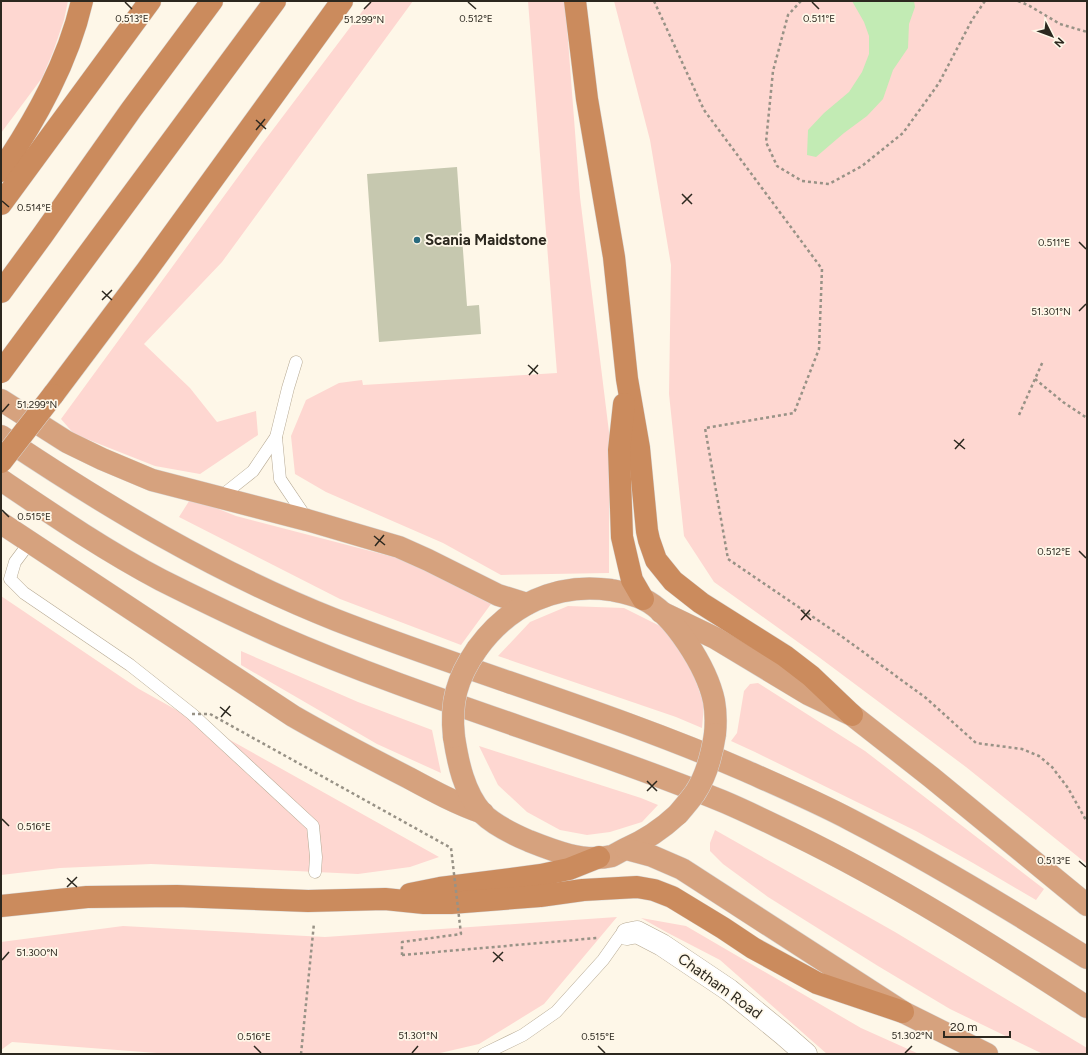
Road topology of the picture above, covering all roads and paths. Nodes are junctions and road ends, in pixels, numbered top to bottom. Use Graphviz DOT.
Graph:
graph roads {
  1 [pos="82,1"];
  2 [pos="150,1"];
  3 [pos="212,1"];
  4 [pos="275,1"];
  5 [pos="342,1"];
  6 [pos="575,1"];
  7 [pos="654,1"];
  8 [pos="801,1"];
  9 [pos="985,1"];
  10 [pos="1018,1"];
  11 [pos="1087,32"];
  12 [pos="1,171"];
  13 [pos="1,204"];
  14 [pos="1,292"];
  15 [pos="1043,361"];
  16 [pos="296,362"];
  17 [pos="3,369"];
  18 [pos="627,379"];
  19 [pos="1035,379"];
  20 [pos="1,400"];
  21 [pos="1018,415"];
  22 [pos="1087,418"];
  23 [pos="1,436"];
  24 [pos="276,437"];
  25 [pos="1,462"];
  26 [pos="1,480"];
  27 [pos="219,498"];
  28 [pos="307,520"];
  29 [pos="1,523"];
  30 [pos="30,542"];
  31 [pos="643,599"];
  32 [pos="527,604"];
  33 [pos="661,612"];
  34 [pos="192,714"];
  35 [pos="852,715"];
  36 [pos="483,813"];
  37 [pos="1087,822"];
  38 [pos="626,849"];
  39 [pos="599,857"];
  40 [pos="315,872"];
  41 [pos="385,899"];
  42 [pos="1087,905"];
  43 [pos="1,906"];
  44 [pos="314,918"];
  45 [pos="623,935"];
  46 [pos="1087,958"];
  47 [pos="1087,1007"];
  48 [pos="903,1012"];
  49 [pos="300,1054"];
  50 [pos="484,1054"];
  51 [pos="806,1054"];
  52 [pos="987,1054"];
  1 -- 12 [label="highway"];
  2 -- 13 [label="highway"];
  3 -- 14 [label="highway"];
  4 -- 17 [label="highway"];
  5 -- 25 [label="highway, bridge"];
  6 -- 18 [label="highway"];
  7 -- 37 [label="path"];
  8 -- 9 [label="path"];
  10 -- 11 [label="path"];
  15 -- 19 [label="path"];
  16 -- 24 [label="lane"];
  18 -- 31 [label="highway"];
  18 -- 35 [label="highway"];
  19 -- 21 [label="path"];
  19 -- 22 [label="path"];
  20 -- 27 [label="highway"];
  23 -- 46 [label="highway"];
  24 -- 27 [label="lane"];
  24 -- 28 [label="lane"];
  26 -- 47 [label="highway"];
  27 -- 28 [label="highway"];
  28 -- 32 [label="highway"];
  29 -- 30 [label="highway"];
  30 -- 34 [label="lane"];
  30 -- 36 [label="highway"];
  31 -- 32 [label="highway"];
  31 -- 33 [label="highway"];
  32 -- 36 [label="highway, bridge"];
  33 -- 35 [label="highway"];
  33 -- 38 [label="highway, bridge"];
  34 -- 40 [label="lane"];
  34 -- 45 [label="path, bridge"];
  35 -- 42 [label="highway"];
  36 -- 39 [label="highway"];
  38 -- 39 [label="highway"];
  38 -- 48 [label="highway"];
  39 -- 41 [label="highway"];
  41 -- 43 [label="highway"];
  41 -- 48 [label="highway"];
  44 -- 49 [label="path"];
  45 -- 50 [label="lane"];
  45 -- 51 [label="street, Chatham Road"];
  48 -- 52 [label="highway"];
}
